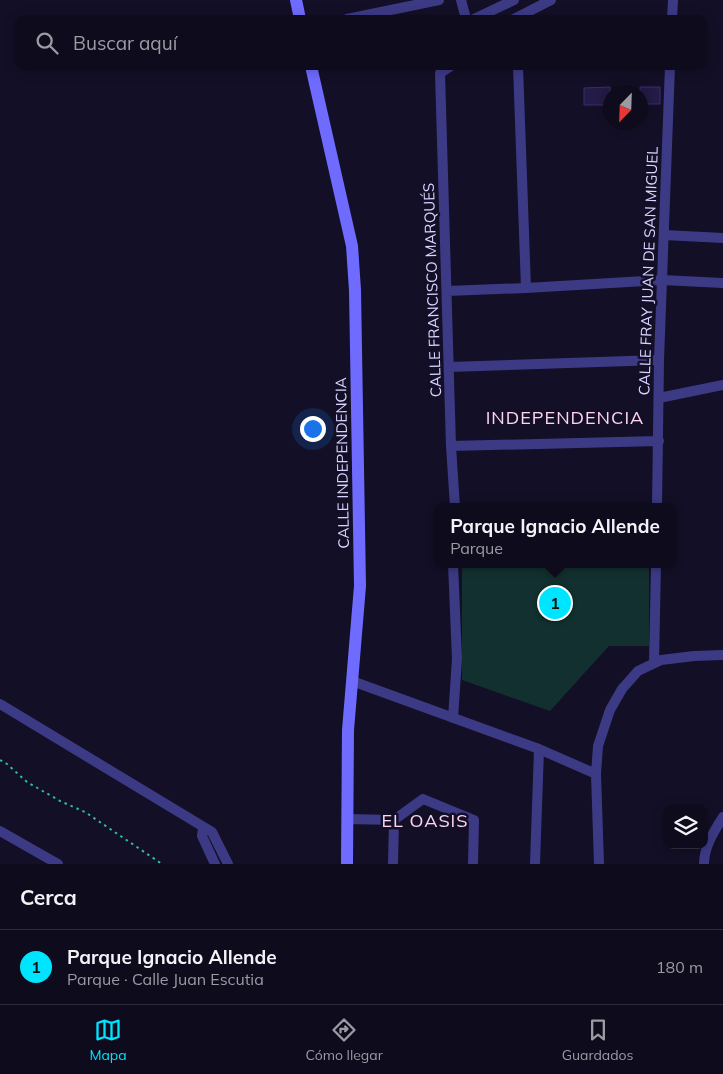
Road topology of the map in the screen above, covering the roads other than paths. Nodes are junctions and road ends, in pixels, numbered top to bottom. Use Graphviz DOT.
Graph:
graph roads {
  1 [pos="296,0"];
  2 [pos="439,0"];
  3 [pos="460,0"];
  4 [pos="550,0"];
  5 [pos="673,0"];
  6 [pos="512,1"];
  7 [pos="299,15"];
  8 [pos="366,15"];
  9 [pos="465,15"];
  10 [pos="482,15"];
  11 [pos="514,15"];
  12 [pos="522,15"];
  13 [pos="672,15"];
  14 [pos="312,70"];
  15 [pos="444,70"];
  16 [pos="518,70"];
  17 [pos="670,70"];
  18 [pos="664,235"];
  19 [pos="723,238"];
  20 [pos="662,280"];
  21 [pos="723,283"];
  22 [pos="526,288"];
  23 [pos="447,291"];
  24 [pos="659,360"];
  25 [pos="449,367"];
  26 [pos="723,385"];
  27 [pos="659,398"];
  28 [pos="659,441"];
  29 [pos="451,446"];
  30 [pos="455,503"];
  31 [pos="657,503"];
  32 [pos="453,568"];
  33 [pos="656,568"];
  34 [pos="723,655"];
  35 [pos="654,663"];
  36 [pos="352,681"];
  37 [pos="0,704"];
  38 [pos="453,718"];
  39 [pos="539,749"];
  40 [pos="596,774"];
  41 [pos="723,817"];
  42 [pos="347,819"];
  43 [pos="394,820"];
  44 [pos="203,828"];
  45 [pos="0,832"];
  46 [pos="58,864"];
  47 [pos="215,864"];
  48 [pos="228,864"];
  49 [pos="347,864"];
  50 [pos="393,864"];
  51 [pos="473,864"];
  52 [pos="535,864"];
  53 [pos="599,864"];
  54 [pos="704,864"];
  1 -- 7 [label="street"];
  2 -- 8 [label="street"];
  3 -- 9 [label="street"];
  4 -- 12 [label="street"];
  5 -- 13 [label="street"];
  6 -- 10 [label="street"];
  6 -- 11 [label="street"];
  14 -- 36 [label="street, CALLE INDEPENDENCIA"];
  15 -- 23 [label="street, CALLE FRANCISCO MARQUÉS"];
  16 -- 22 [label="street"];
  17 -- 18 [label="street, CALLE FRAY JUAN DE SAN MIGUEL"];
  18 -- 19 [label="street"];
  18 -- 20 [label="street, CALLE FRAY JUAN DE SAN MIGUEL"];
  20 -- 21 [label="street"];
  20 -- 22 [label="street"];
  20 -- 24 [label="street, CALLE FRAY JUAN DE SAN MIGUEL"];
  22 -- 23 [label="street"];
  23 -- 25 [label="street, CALLE FRANCISCO MARQUÉS"];
  24 -- 25 [label="street"];
  24 -- 27 [label="street, CALLE FRAY JUAN DE SAN MIGUEL"];
  25 -- 29 [label="street, CALLE FRANCISCO MARQUÉS"];
  26 -- 27 [label="street"];
  27 -- 28 [label="street, CALLE FRAY JUAN DE SAN MIGUEL"];
  28 -- 29 [label="street"];
  28 -- 31 [label="street, CALLE FRAY JUAN DE SAN MIGUEL"];
  29 -- 30 [label="street, CALLE FRANCISCO MARQUÉS"];
  32 -- 38 [label="street"];
  33 -- 35 [label="street"];
  34 -- 35 [label="street"];
  35 -- 40 [label="street"];
  36 -- 38 [label="street"];
  36 -- 42 [label="street, CALLE INDEPENDENCIA"];
  37 -- 44 [label="street"];
  38 -- 39 [label="street"];
  39 -- 40 [label="street"];
  39 -- 52 [label="street"];
  40 -- 53 [label="street"];
  41 -- 54 [label="street"];
  42 -- 43 [label="street"];
  42 -- 49 [label="street, CALLE INDEPENDENCIA"];
  43 -- 50 [label="street"];
  43 -- 51 [label="street"];
  44 -- 47 [label="street"];
  44 -- 48 [label="street"];
  45 -- 46 [label="street"];
}
